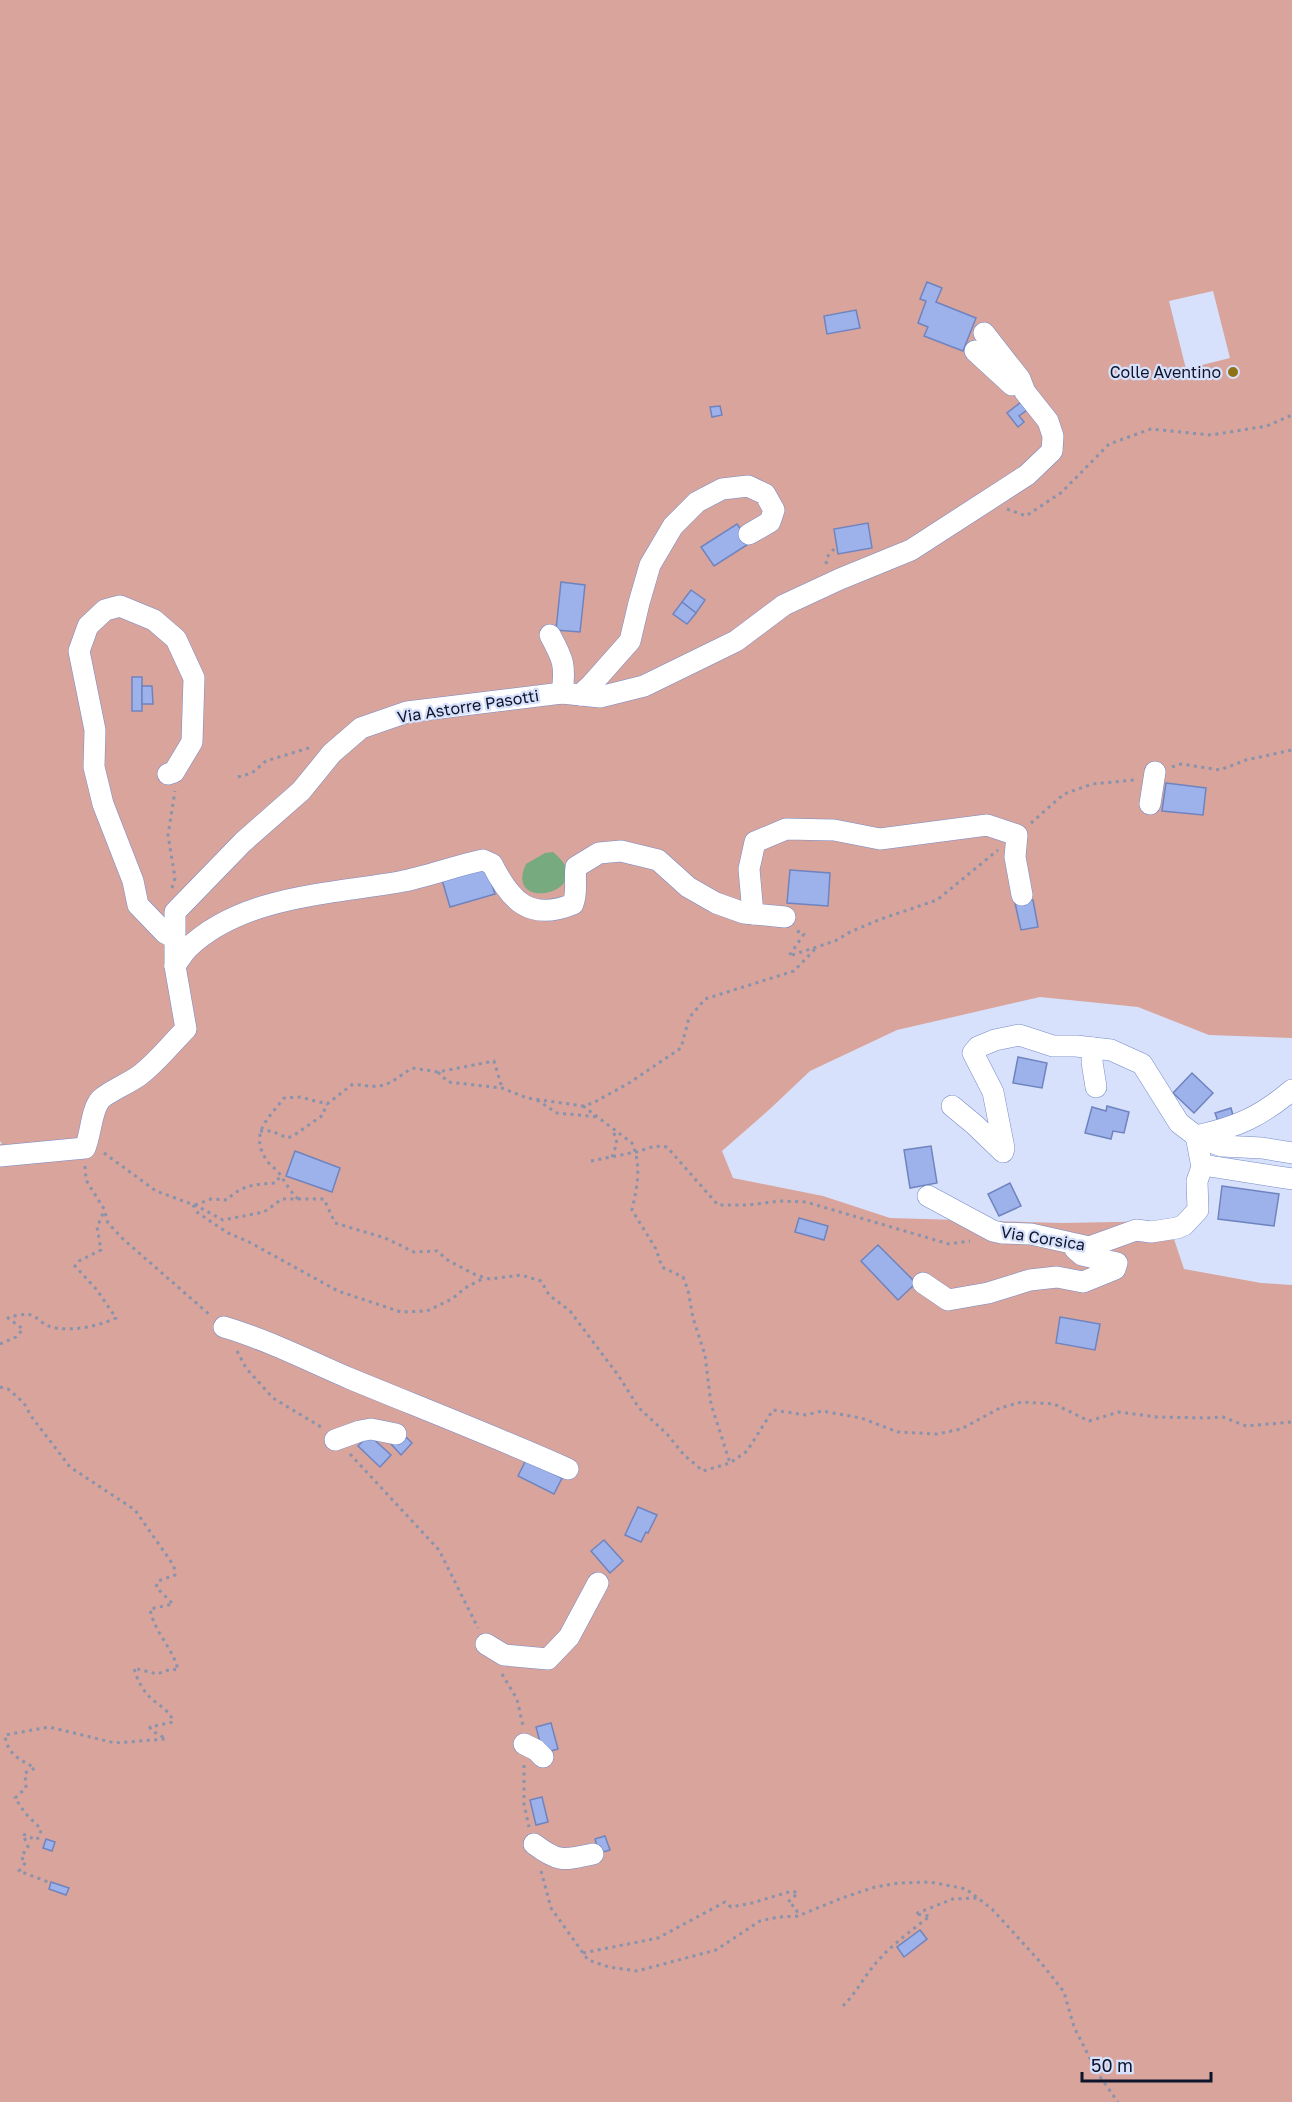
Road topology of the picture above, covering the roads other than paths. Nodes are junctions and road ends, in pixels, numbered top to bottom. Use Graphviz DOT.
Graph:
graph roads {
  1 [pos="979,342"];
  2 [pos="749,534"];
  3 [pos="550,635"];
  4 [pos="571,694"];
  5 [pos="1155,772"];
  6 [pos="172,780"];
  7 [pos="1150,804"];
  8 [pos="1022,895"];
  9 [pos="753,914"];
  10 [pos="790,924"];
  11 [pos="175,938"];
  12 [pos="175,966"];
  13 [pos="1093,1048"];
  14 [pos="1096,1087"];
  15 [pos="1287,1099"];
  16 [pos="952,1106"];
  17 [pos="1196,1137"];
  18 [pos="1292,1153"];
  19 [pos="0,1156"];
  20 [pos="1209,1166"];
  21 [pos="1292,1179"];
  22 [pos="928,1196"];
  23 [pos="1068,1242"];
  24 [pos="923,1283"];
  25 [pos="224,1327"];
  26 [pos="396,1434"];
  27 [pos="335,1440"];
  28 [pos="568,1469"];
  29 [pos="598,1583"];
  30 [pos="486,1644"];
  31 [pos="524,1744"];
  32 [pos="543,1757"];
  33 [pos="534,1844"];
  34 [pos="593,1854"];
  1 -- 4 [label="street, Via Astorre Pasotti"];
  2 -- 4 [label="street"];
  3 -- 4 [label="street"];
  4 -- 11 [label="street, Via Astorre Pasotti"];
  5 -- 7 [label="street"];
  6 -- 11 [label="street"];
  8 -- 9 [label="street"];
  9 -- 10 [label="street"];
  9 -- 12 [label="street"];
  11 -- 12 [label="street, Via Astorre Pasotti"];
  12 -- 19 [label="street, Via Astorre Pasotti"];
  13 -- 14 [label="street"];
  13 -- 16 [label="street"];
  13 -- 17 [label="street"];
  15 -- 17 [label="street"];
  17 -- 18 [label="street"];
  17 -- 23 [label="street, Via Corsica"];
  20 -- 21 [label="street"];
  22 -- 23 [label="street, Via Corsica"];
  23 -- 24 [label="street"];
  25 -- 28 [label="street"];
  26 -- 27 [label="street"];
  29 -- 30 [label="street"];
  31 -- 32 [label="street"];
  33 -- 34 [label="street"];
}
